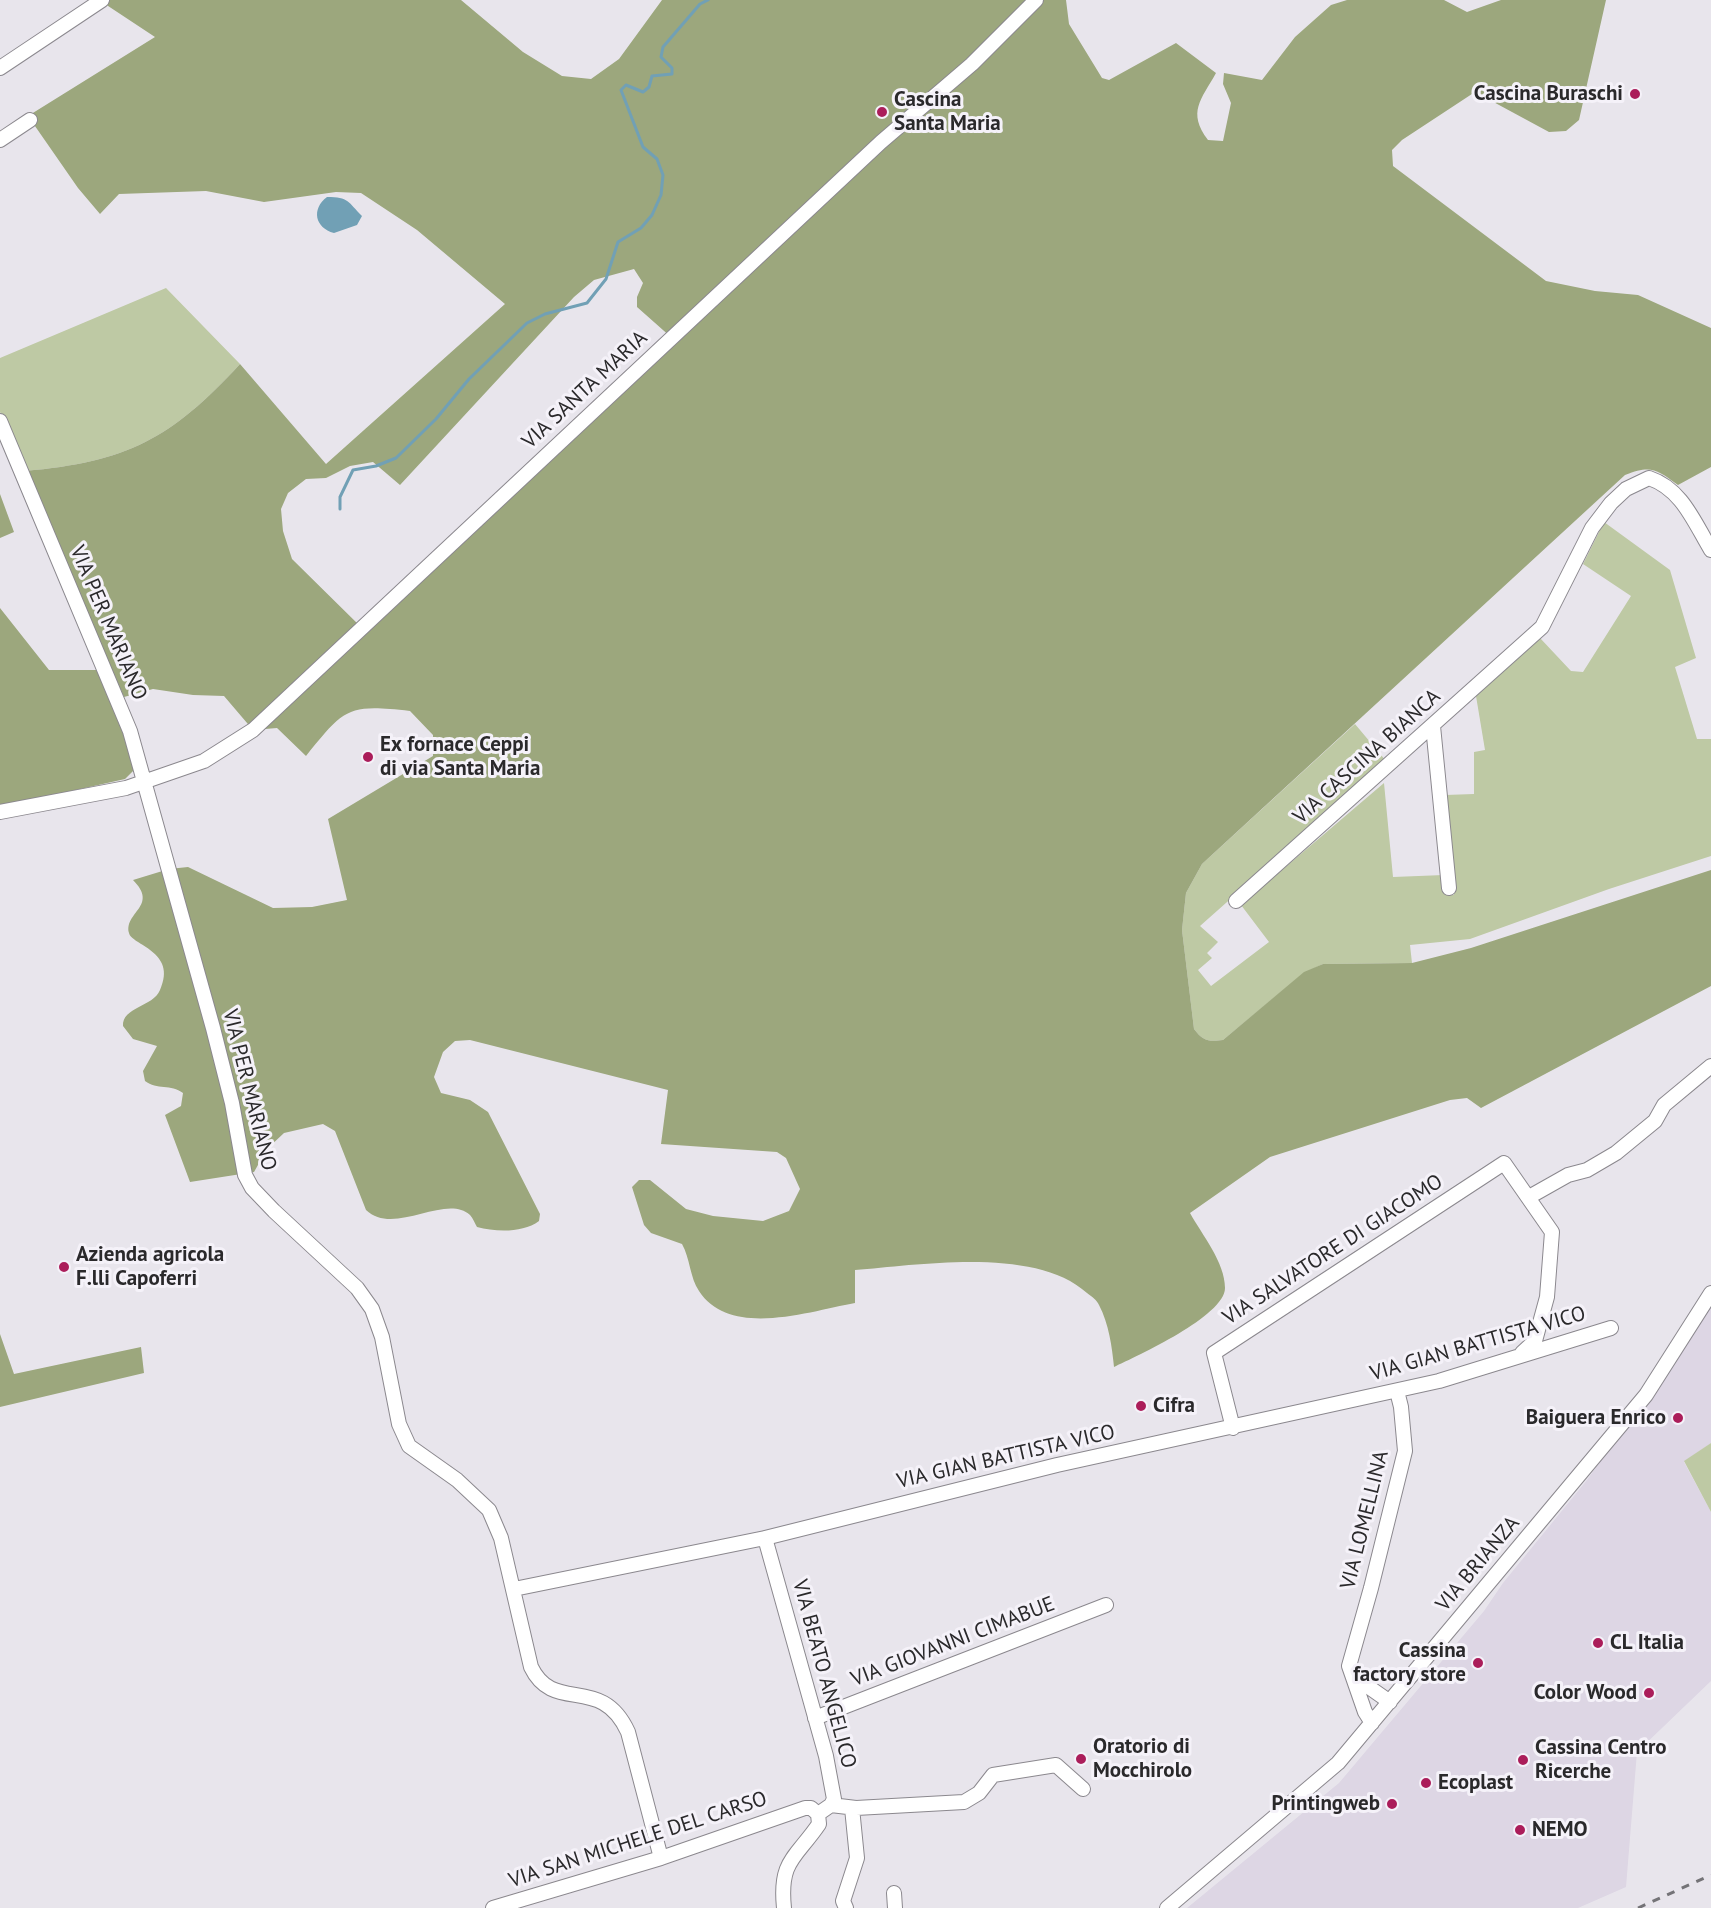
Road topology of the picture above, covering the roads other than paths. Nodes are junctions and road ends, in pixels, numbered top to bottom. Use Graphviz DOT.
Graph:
graph roads {
  1 [pos="102,0"];
  2 [pos="1036,0"];
  3 [pos="0,68"];
  4 [pos="30,120"];
  5 [pos="0,140"];
  6 [pos="0,421"];
  7 [pos="1711,550"];
  8 [pos="1433,726"];
  9 [pos="145,781"];
  10 [pos="0,812"];
  11 [pos="1449,888"];
  12 [pos="1236,901"];
  13 [pos="1711,1066"];
  14 [pos="1529,1197"];
  15 [pos="1711,1293"];
  16 [pos="1611,1328"];
  17 [pos="1518,1356"];
  18 [pos="1397,1391"];
  19 [pos="1233,1428"];
  20 [pos="765,1538"];
  21 [pos="514,1589"];
  22 [pos="1106,1605"];
  23 [pos="1349,1658"];
  24 [pos="1390,1702"];
  25 [pos="815,1718"];
  26 [pos="1372,1723"];
  27 [pos="1083,1789"];
  28 [pos="831,1805"];
  29 [pos="852,1808"];
  30 [pos="818,1814"];
  31 [pos="661,1858"];
  32 [pos="894,1893"];
  33 [pos="493,1908"];
  34 [pos="784,1908"];
  35 [pos="846,1908"];
  36 [pos="895,1908"];
  37 [pos="1167,1908"];
  1 -- 3 [label="street"];
  2 -- 9 [label="street, VIA SANTA MARIA"];
  4 -- 5 [label="street"];
  6 -- 9 [label="street, VIA PER MARIANO"];
  7 -- 8 [label="street, VIA CASCINA BIANCA"];
  8 -- 11 [label="street"];
  8 -- 12 [label="street, VIA CASCINA BIANCA"];
  9 -- 10 [label="street, VIA SANTA MARIA"];
  9 -- 21 [label="street, VIA PER MARIANO"];
  13 -- 14 [label="street"];
  14 -- 17 [label="street, VIA SALVATORE DI GIACOMO"];
  14 -- 19 [label="street, VIA SALVATORE DI GIACOMO"];
  15 -- 24 [label="street, VIA BRIANZA"];
  16 -- 17 [label="street, VIA GIAN BATTISTA VICO"];
  17 -- 18 [label="street, VIA GIAN BATTISTA VICO"];
  18 -- 19 [label="street, VIA GIAN BATTISTA VICO"];
  18 -- 23 [label="street, VIA LOMELLINA"];
  19 -- 20 [label="street, VIA GIAN BATTISTA VICO"];
  20 -- 21 [label="street, VIA GIAN BATTISTA VICO"];
  20 -- 25 [label="street, VIA BEATO ANGELICO"];
  21 -- 31 [label="street, VIA PER MARIANO"];
  22 -- 25 [label="street, VIA GIOVANNI CIMABUE"];
  23 -- 24 [label="street"];
  23 -- 26 [label="street"];
  24 -- 26 [label="street, VIA BRIANZA"];
  25 -- 28 [label="street, VIA BEATO ANGELICO"];
  26 -- 37 [label="street, VIA BRIANZA"];
  27 -- 29 [label="street"];
  28 -- 29 [label="street"];
  28 -- 30 [label="street"];
  29 -- 35 [label="street"];
  30 -- 31 [label="street, VIA SAN MICHELE DEL CARSO"];
  30 -- 34 [label="street"];
  31 -- 33 [label="street, VIA SAN MICHELE DEL CARSO"];
  32 -- 36 [label="street"];
}
